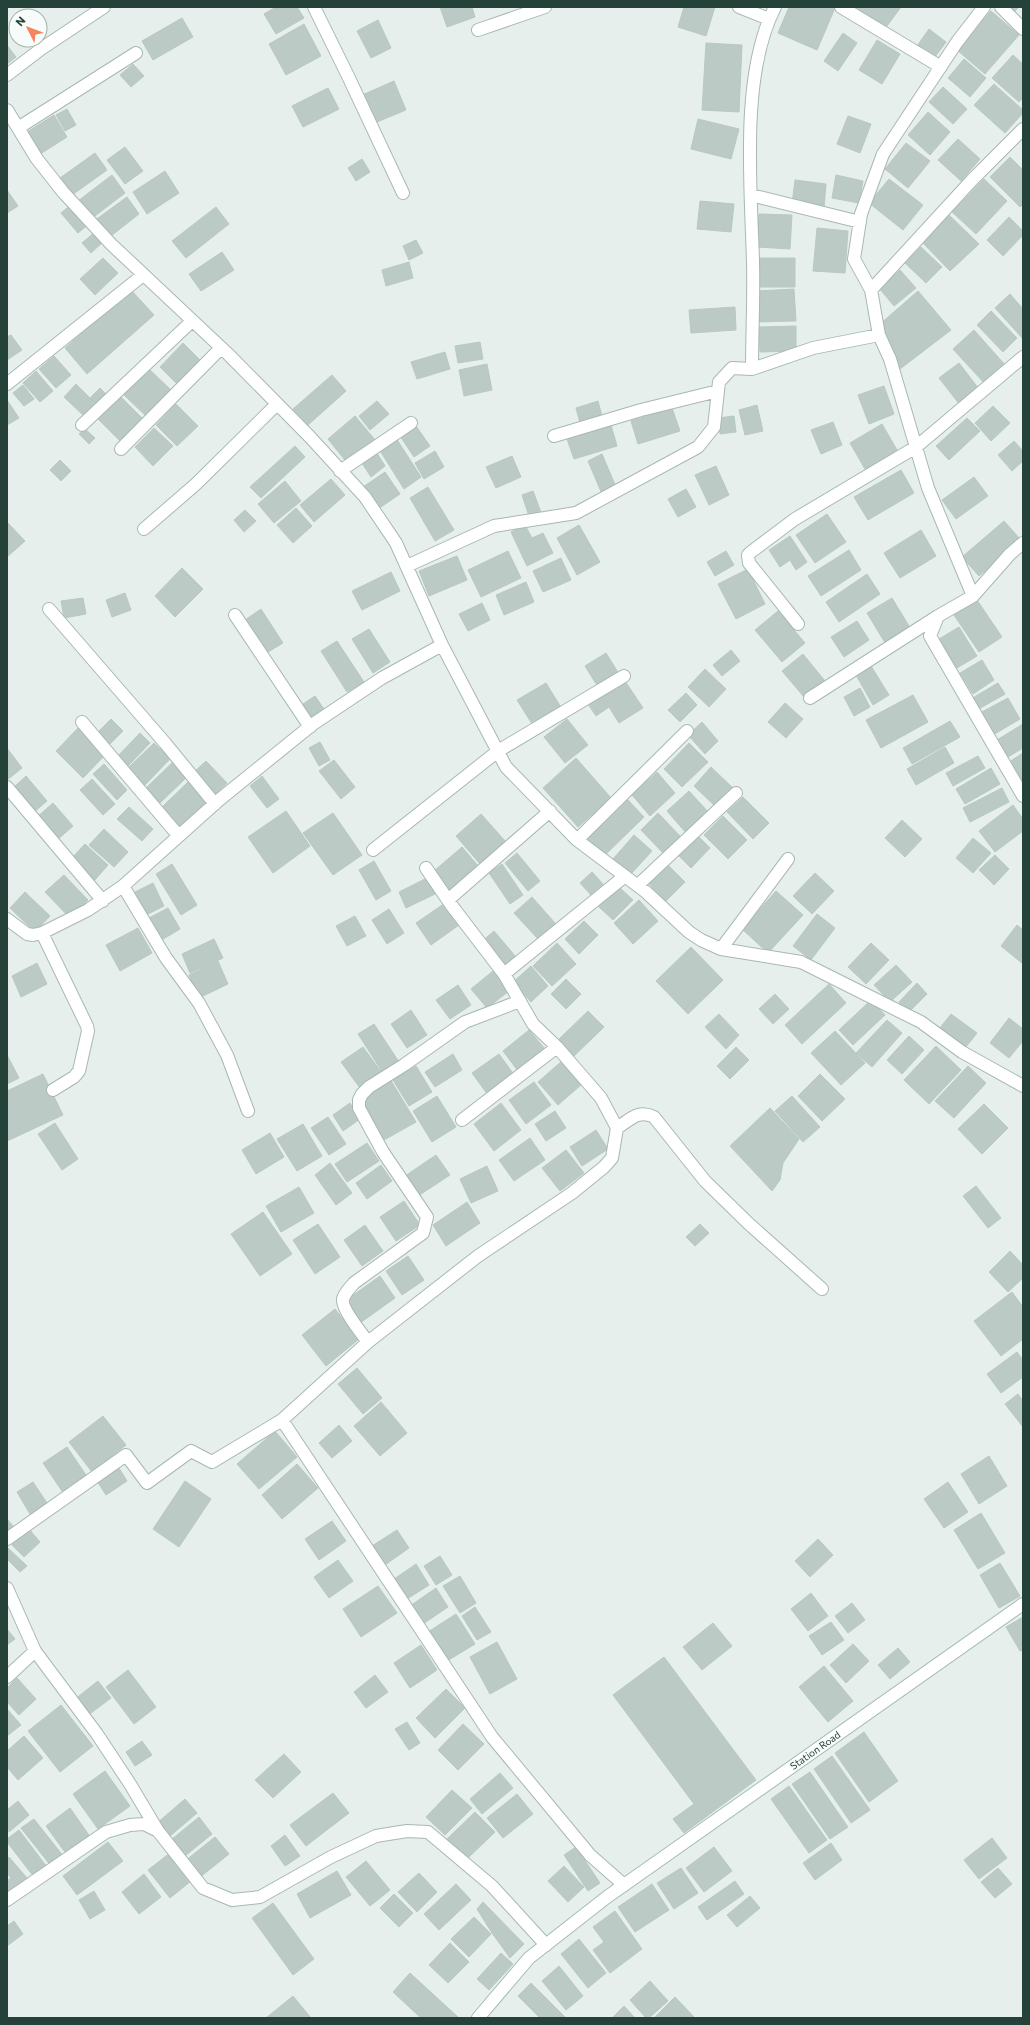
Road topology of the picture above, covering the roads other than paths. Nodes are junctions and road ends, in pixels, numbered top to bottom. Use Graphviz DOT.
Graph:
graph roads {
  1 [pos="104,7"];
  2 [pos="314,7"];
  3 [pos="545,7"];
  4 [pos="739,7"];
  5 [pos="775,7"];
  6 [pos="841,7"];
  7 [pos="984,7"];
  8 [pos="1001,7"];
  9 [pos="769,19"];
  10 [pos="1023,29"];
  11 [pos="478,30"];
  12 [pos="136,53"];
  13 [pos="941,67"];
  14 [pos="7,75"];
  15 [pos="7,110"];
  16 [pos="18,128"];
  17 [pos="1023,129"];
  18 [pos="403,193"];
  19 [pos="751,195"];
  20 [pos="860,222"];
  21 [pos="143,275"];
  22 [pos="871,290"];
  23 [pos="192,321"];
  24 [pos="878,335"];
  25 [pos="221,348"];
  26 [pos="1023,356"];
  27 [pos="752,369"];
  28 [pos="7,384"];
  29 [pos="718,392"];
  30 [pos="277,404"];
  31 [pos="410,423"];
  32 [pos="82,425"];
  33 [pos="554,436"];
  34 [pos="916,447"];
  35 [pos="121,449"];
  36 [pos="340,471"];
  37 [pos="144,529"];
  38 [pos="1023,543"];
  39 [pos="407,566"];
  40 [pos="974,596"];
  41 [pos="49,609"];
  42 [pos="235,615"];
  43 [pos="938,616"];
  44 [pos="798,624"];
  45 [pos="442,644"];
  46 [pos="624,676"];
  47 [pos="810,698"];
  48 [pos="82,722"];
  49 [pos="310,727"];
  50 [pos="687,731"];
  51 [pos="498,751"];
  52 [pos="7,787"];
  53 [pos="736,793"];
  54 [pos="1023,796"];
  55 [pos="215,804"];
  56 [pos="550,811"];
  57 [pos="178,835"];
  58 [pos="578,840"];
  59 [pos="373,850"];
  60 [pos="788,859"];
  61 [pos="426,868"];
  62 [pos="625,876"];
  63 [pos="123,886"];
  64 [pos="638,886"];
  65 [pos="448,900"];
  66 [pos="103,901"];
  67 [pos="7,919"];
  68 [pos="42,933"];
  69 [pos="722,949"];
  70 [pos="504,974"];
  71 [pos="520,1001"];
  72 [pos="557,1047"];
  73 [pos="1023,1086"];
  74 [pos="53,1090"];
  75 [pos="248,1111"];
  76 [pos="462,1120"];
  77 [pos="617,1128"];
  78 [pos="822,1289"];
  79 [pos="368,1342"];
  80 [pos="282,1420"];
  81 [pos="7,1539"];
  82 [pos="7,1588"];
  83 [pos="1023,1604"];
  84 [pos="11,1608"];
  85 [pos="35,1651"];
  86 [pos="7,1677"];
  87 [pos="158,1831"];
  88 [pos="624,1885"];
  89 [pos="7,1900"];
  90 [pos="546,1944"];
  91 [pos="478,2018"];
  1 -- 14 [label="street"];
  2 -- 18 [label="street"];
  3 -- 11 [label="street"];
  4 -- 9 [label="street"];
  5 -- 9 [label="street"];
  6 -- 13 [label="street"];
  7 -- 13 [label="street"];
  8 -- 10 [label="street"];
  9 -- 19 [label="street"];
  12 -- 16 [label="street"];
  13 -- 20 [label="street"];
  15 -- 16 [label="street"];
  16 -- 21 [label="street"];
  17 -- 22 [label="street"];
  19 -- 20 [label="street"];
  19 -- 27 [label="street"];
  20 -- 22 [label="street"];
  21 -- 23 [label="street"];
  21 -- 28 [label="street"];
  22 -- 24 [label="street"];
  23 -- 25 [label="street"];
  23 -- 32 [label="street"];
  24 -- 27 [label="street"];
  24 -- 34 [label="street"];
  25 -- 30 [label="street"];
  25 -- 35 [label="street"];
  26 -- 34 [label="street"];
  27 -- 29 [label="street"];
  29 -- 33 [label="street"];
  29 -- 39 [label="street"];
  30 -- 36 [label="street"];
  30 -- 37 [label="street"];
  31 -- 36 [label="street"];
  34 -- 40 [label="street"];
  34 -- 44 [label="street"];
  36 -- 39 [label="street"];
  38 -- 40 [label="street"];
  39 -- 45 [label="street"];
  40 -- 43 [label="street"];
  41 -- 55 [label="street"];
  42 -- 49 [label="street"];
  43 -- 47 [label="street"];
  43 -- 54 [label="street"];
  45 -- 49 [label="street"];
  45 -- 51 [label="street"];
  46 -- 51 [label="street"];
  48 -- 57 [label="street"];
  49 -- 55 [label="street"];
  50 -- 58 [label="street"];
  51 -- 56 [label="street"];
  51 -- 59 [label="street"];
  52 -- 66 [label="street"];
  53 -- 64 [label="street"];
  55 -- 57 [label="street"];
  56 -- 58 [label="street"];
  56 -- 65 [label="street"];
  57 -- 63 [label="street"];
  58 -- 62 [label="street"];
  60 -- 69 [label="street"];
  61 -- 65 [label="street"];
  62 -- 64 [label="street"];
  62 -- 70 [label="street"];
  63 -- 66 [label="street"];
  63 -- 75 [label="street"];
  64 -- 69 [label="street"];
  65 -- 70 [label="street"];
  66 -- 68 [label="street"];
  67 -- 68 [label="street"];
  68 -- 74 [label="street"];
  69 -- 73 [label="street"];
  70 -- 71 [label="street"];
  71 -- 72 [label="street"];
  71 -- 79 [label="street"];
  72 -- 76 [label="street"];
  72 -- 77 [label="street"];
  77 -- 78 [label="street"];
  77 -- 79 [label="street"];
  79 -- 80 [label="street"];
  80 -- 81 [label="street"];
  80 -- 88 [label="street"];
  82 -- 84 [label="street"];
  83 -- 88 [label="street, Station Road"];
  84 -- 85 [label="street"];
  85 -- 86 [label="street"];
  85 -- 87 [label="street"];
  87 -- 89 [label="street"];
  87 -- 90 [label="street"];
  88 -- 90 [label="street, Station Road"];
  90 -- 91 [label="street, Station Road"];
}
